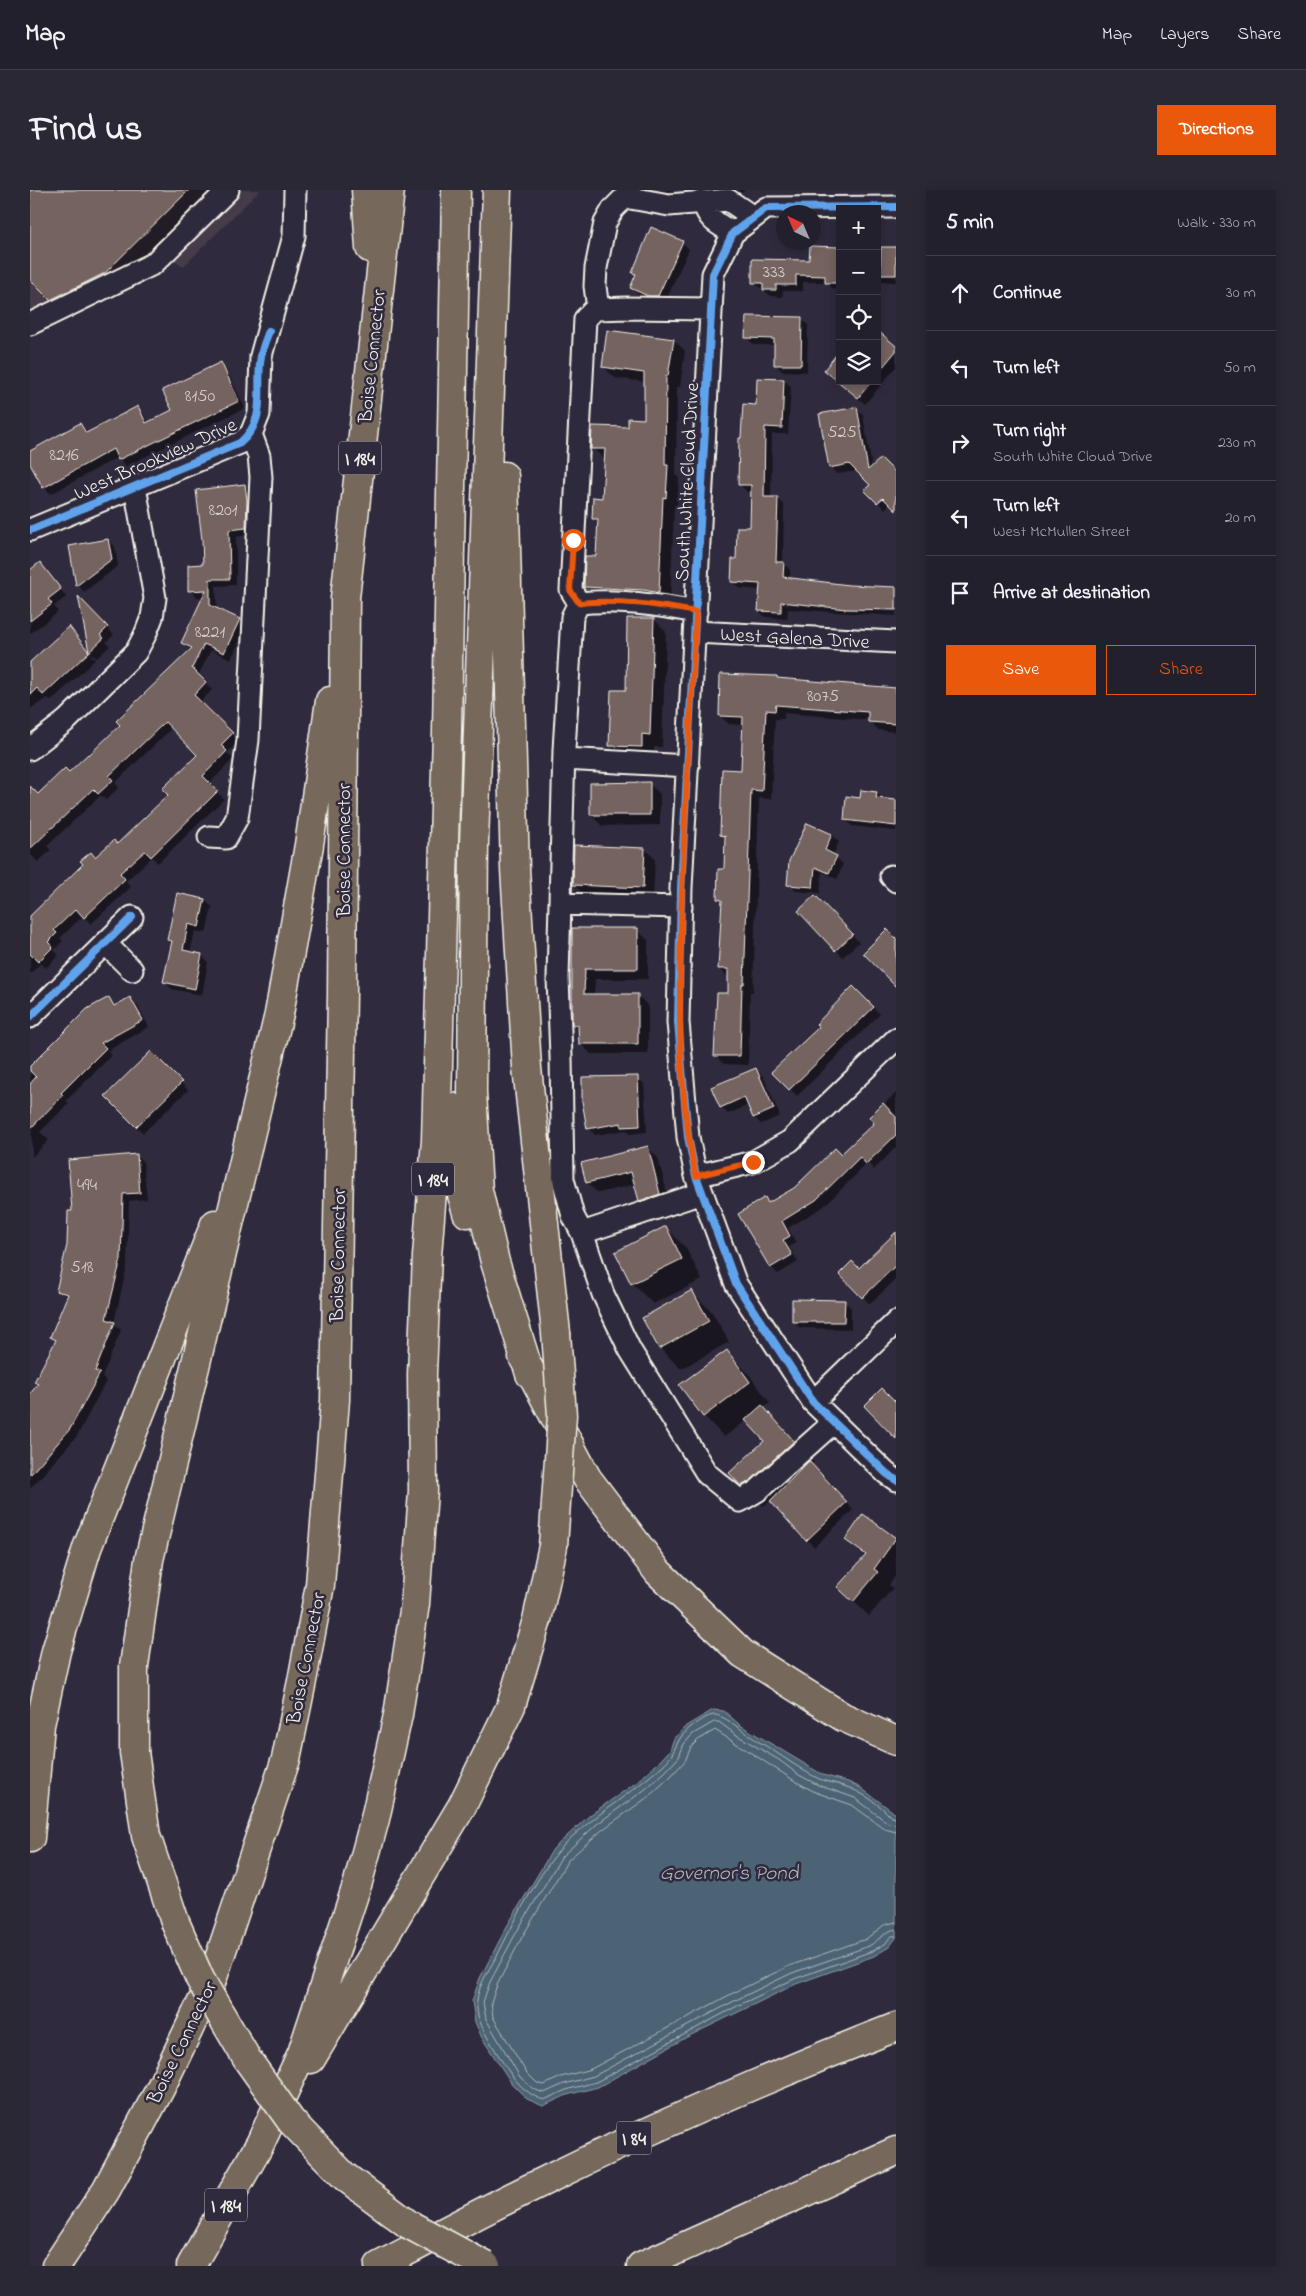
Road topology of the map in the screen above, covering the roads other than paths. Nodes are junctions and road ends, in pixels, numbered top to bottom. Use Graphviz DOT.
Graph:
graph roads {
  1 [pos="228,190"];
  2 [pos="295,190"];
  3 [pos="366,190"];
  4 [pos="390,190"];
  5 [pos="456,190"];
  6 [pos="497,190"];
  7 [pos="703,201"];
  8 [pos="896,207"];
  9 [pos="753,217"];
  10 [pos="732,232"];
  11 [pos="598,309"];
  12 [pos="711,309"];
  13 [pos="375,317"];
  14 [pos="30,324"];
  15 [pos="251,434"];
  16 [pos="135,487"];
  17 [pos="30,530"];
  18 [pos="345,598"];
  19 [pos="579,603"];
  20 [pos="695,622"];
  21 [pos="896,642"];
  22 [pos="30,749"];
  23 [pos="564,759"];
  24 [pos="688,766"];
  25 [pos="209,837"];
  26 [pos="560,904"];
  27 [pos="681,907"];
  28 [pos="442,908"];
  29 [pos="132,917"];
  30 [pos="105,943"];
  31 [pos="132,970"];
  32 [pos="30,1017"];
  33 [pos="896,1039"];
  34 [pos="252,1130"];
  35 [pos="699,1185"];
  36 [pos="582,1233"];
  37 [pos="896,1322"];
  38 [pos="530,1374"];
  39 [pos="813,1402"];
  40 [pos="834,1422"];
  41 [pos="896,1480"];
  42 [pos="896,1741"];
  43 [pos="30,1838"];
  44 [pos="896,2027"];
  45 [pos="260,2144"];
  46 [pos="896,2151"];
  47 [pos="56,2266"];
  48 [pos="191,2266"];
  49 [pos="379,2266"];
  50 [pos="486,2266"];
  51 [pos="640,2266"];
  1 -- 14 [label="street"];
  2 -- 15 [label="street, West Brookview Drive"];
  3 -- 13 [label="highway"];
  4 -- 13 [label="highway, Boise Connector / I 184"];
  5 -- 28 [label="highway, I 184"];
  6 -- 38 [label="highway"];
  6 -- 45 [label="highway, bridge"];
  7 -- 9 [label="street"];
  7 -- 10 [label="street"];
  7 -- 11 [label="street"];
  8 -- 9 [label="street"];
  9 -- 10 [label="street"];
  10 -- 12 [label="street, South White Cloud Drive"];
  11 -- 12 [label="street"];
  11 -- 19 [label="street"];
  12 -- 20 [label="street, South White Cloud Drive"];
  13 -- 18 [label="highway, Boise Connector / I 184"];
  15 -- 16 [label="street, West Brookview Drive"];
  15 -- 25 [label="street"];
  16 -- 17 [label="street, West Brookview Drive"];
  16 -- 22 [label="street"];
  18 -- 34 [label="highway"];
  18 -- 47 [label="highway, Boise Connector / I 184"];
  19 -- 20 [label="street, West Galena Drive"];
  19 -- 23 [label="street"];
  20 -- 21 [label="street, West Galena Drive"];
  20 -- 24 [label="street, South White Cloud Drive"];
  23 -- 24 [label="street"];
  23 -- 26 [label="street"];
  24 -- 27 [label="street, South White Cloud Drive"];
  26 -- 27 [label="street"];
  26 -- 36 [label="street"];
  27 -- 35 [label="street, South White Cloud Drive"];
  28 -- 38 [label="highway"];
  28 -- 45 [label="highway, I 184"];
  29 -- 30 [label="street"];
  30 -- 31 [label="street"];
  30 -- 32 [label="street"];
  33 -- 35 [label="street"];
  34 -- 43 [label="highway"];
  34 -- 50 [label="highway, bridge"];
  35 -- 36 [label="street"];
  35 -- 39 [label="street, South White Cloud Drive"];
  36 -- 40 [label="street"];
  37 -- 39 [label="street"];
  38 -- 42 [label="highway"];
  39 -- 40 [label="street, South White Cloud Drive"];
  40 -- 41 [label="street, South White Cloud Drive"];
  44 -- 49 [label="highway, I 84"];
  45 -- 48 [label="highway, I 184"];
  46 -- 51 [label="highway"];
}
